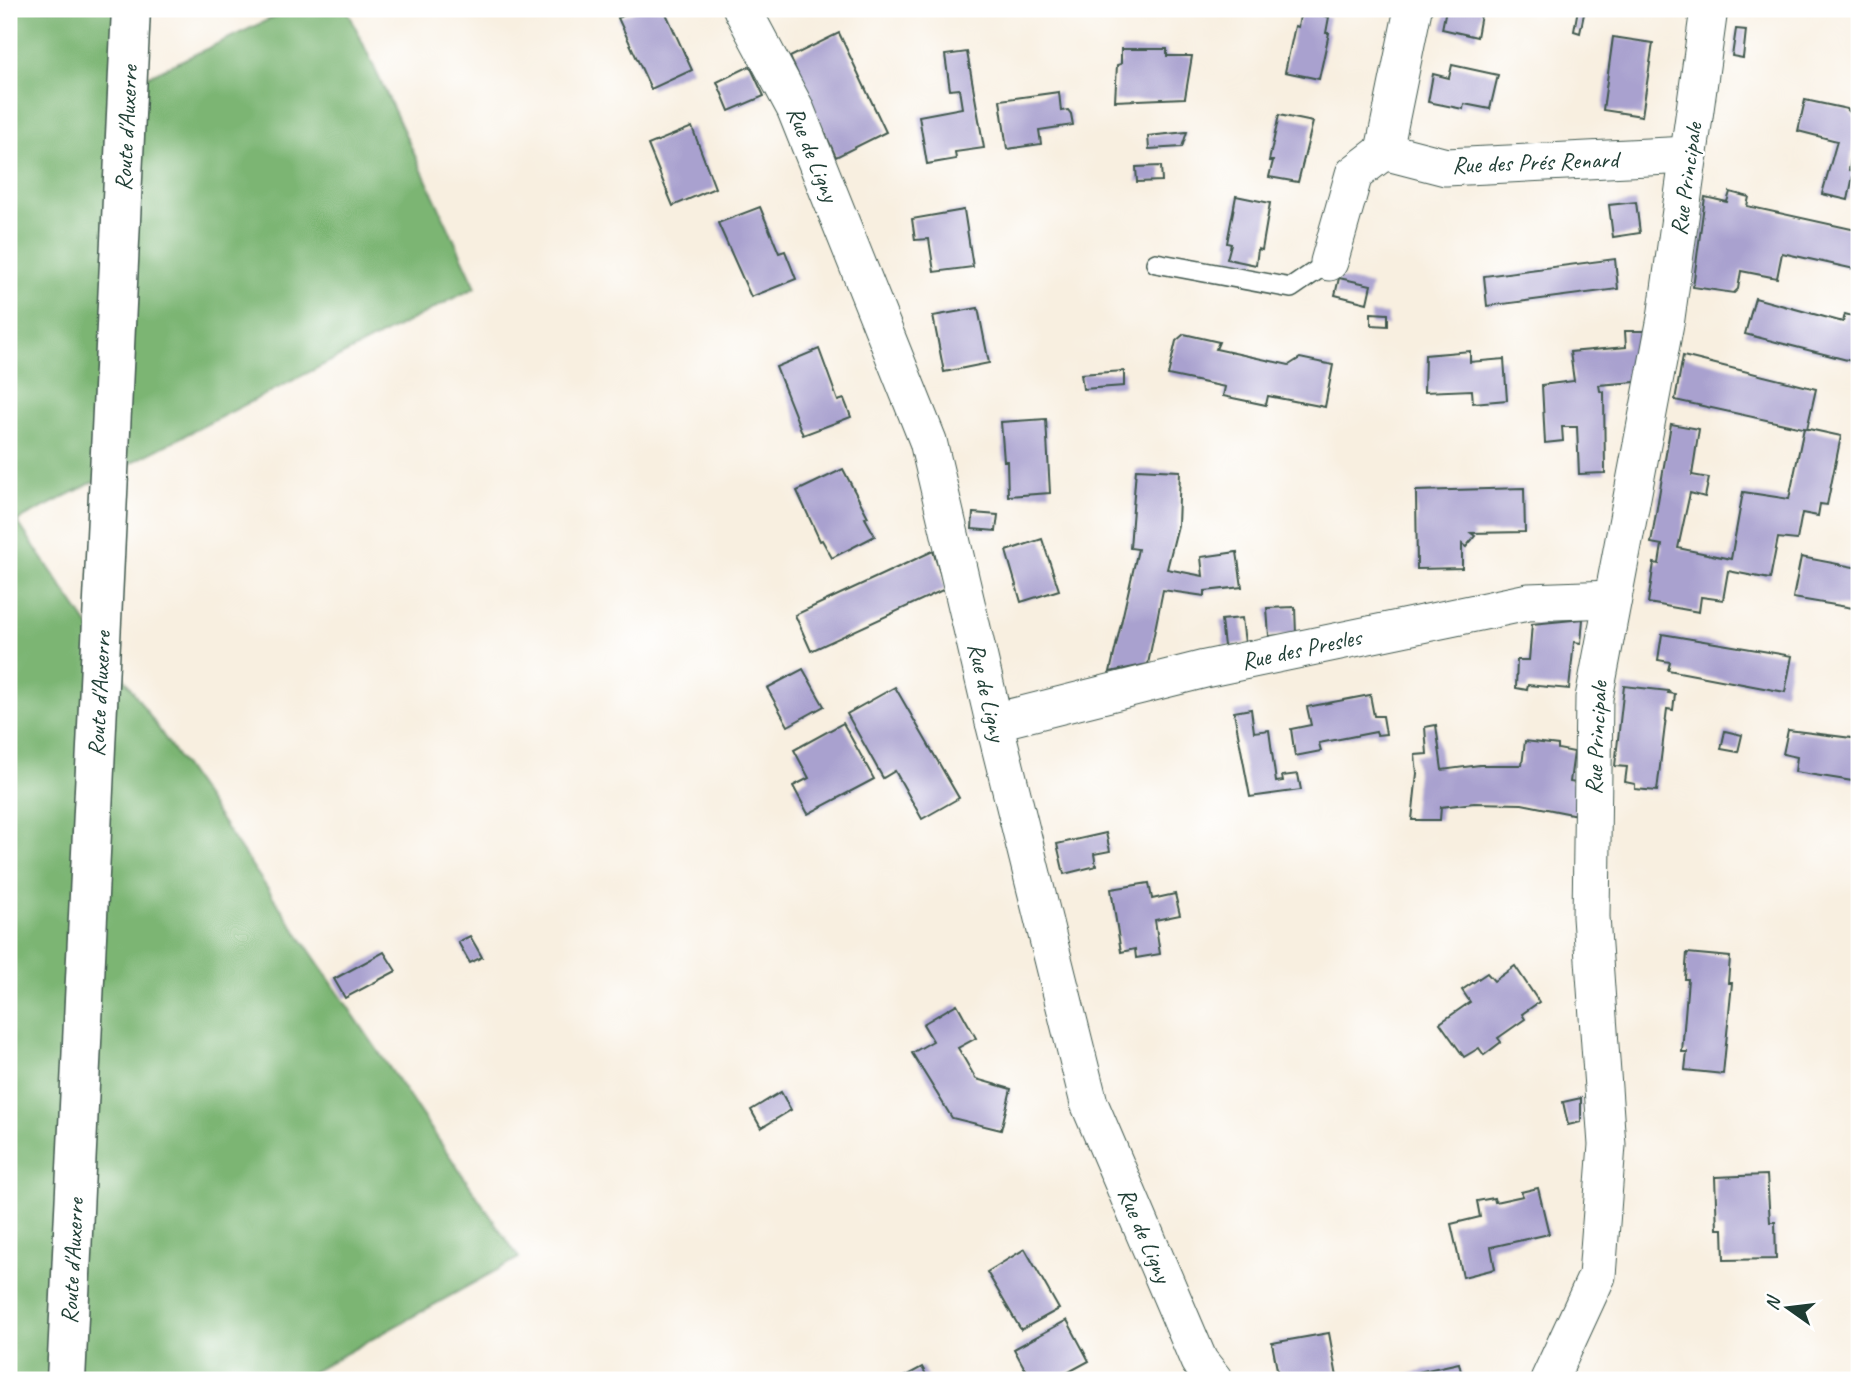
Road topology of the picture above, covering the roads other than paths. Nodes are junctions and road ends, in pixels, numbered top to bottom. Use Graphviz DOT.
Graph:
graph roads {
  1 [pos="131,9"];
  2 [pos="742,9"];
  3 [pos="1413,9"];
  4 [pos="1709,9"];
  5 [pos="1384,151"];
  6 [pos="1689,155"];
  7 [pos="1329,262"];
  8 [pos="1156,263"];
  9 [pos="1613,599"];
  10 [pos="994,722"];
  11 [pos="66,1380"];
  12 [pos="1214,1380"];
  13 [pos="1549,1380"];
  1 -- 11 [label="street, Route d'Auxerre"];
  2 -- 10 [label="street, Rue de Ligny"];
  3 -- 5 [label="street"];
  4 -- 6 [label="street, Rue Principale"];
  5 -- 6 [label="street, Rue des Prés Renard"];
  5 -- 7 [label="street"];
  6 -- 9 [label="street, Rue Principale"];
  7 -- 8 [label="lane"];
  9 -- 10 [label="street, Rue des Presles"];
  9 -- 13 [label="street, Rue Principale"];
  10 -- 12 [label="street, Rue de Ligny"];
}
